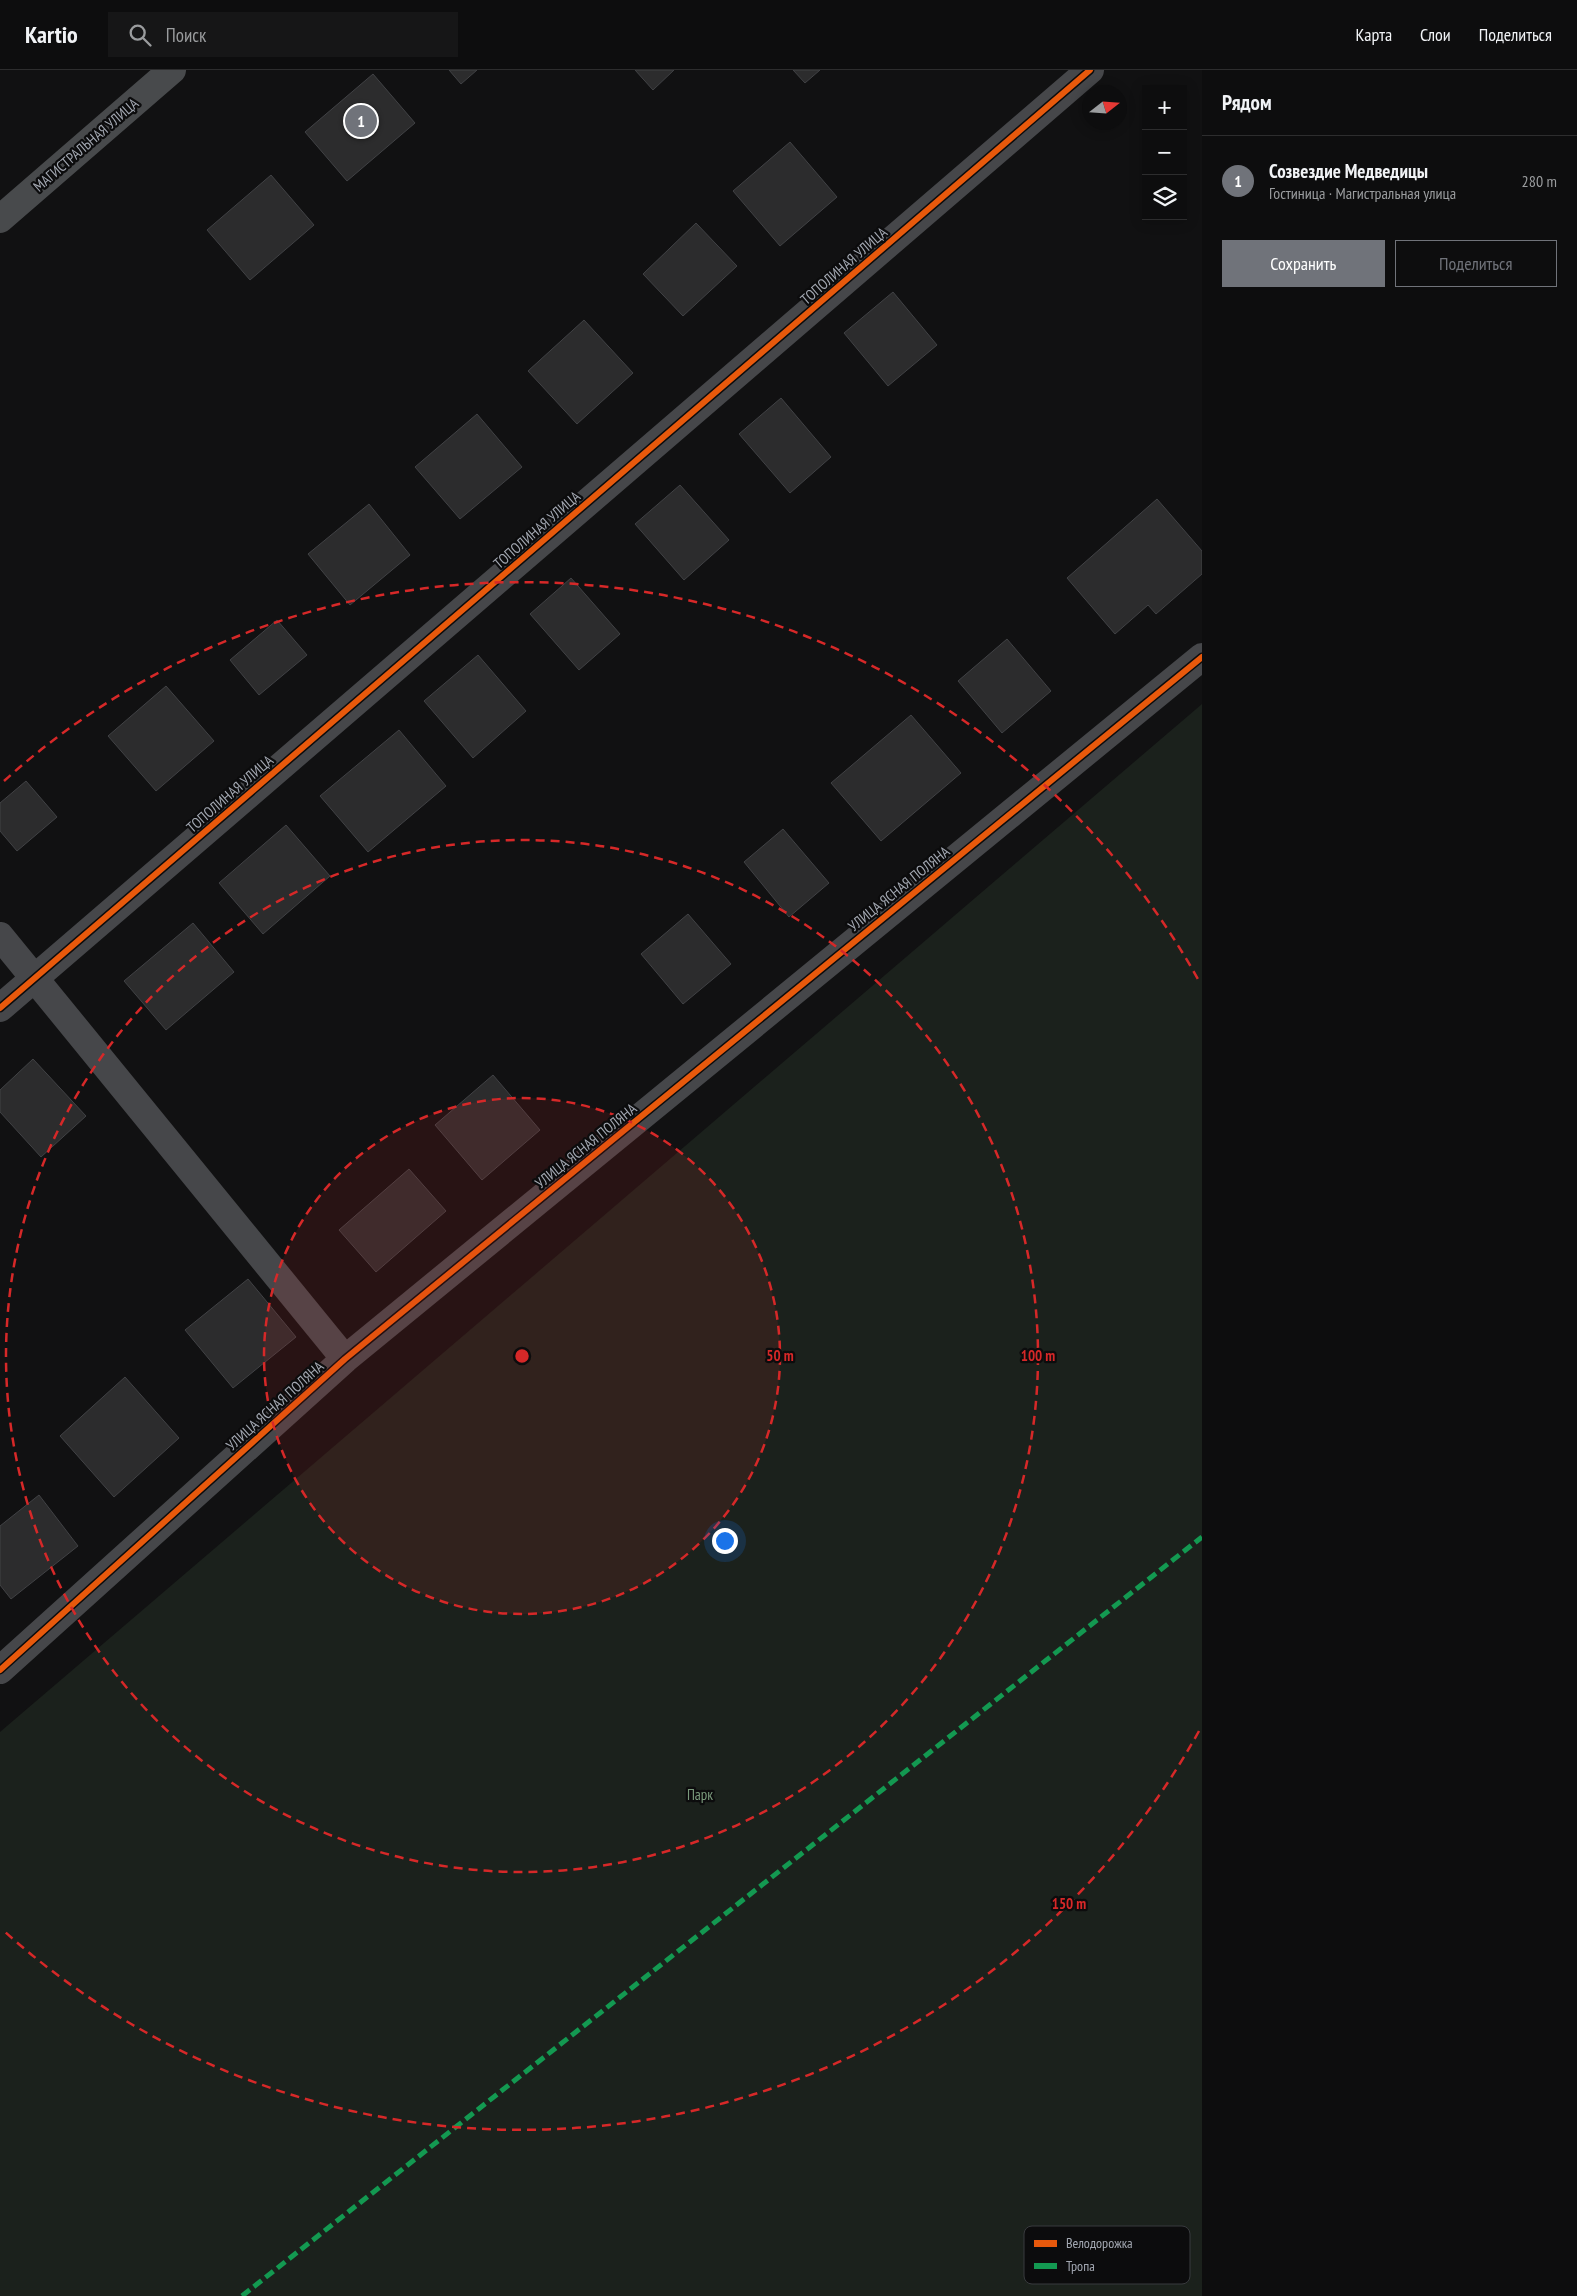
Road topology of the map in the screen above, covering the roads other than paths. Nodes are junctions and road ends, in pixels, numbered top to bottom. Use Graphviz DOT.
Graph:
graph roads {
  1 [pos="172,70"];
  2 [pos="1090,70"];
  3 [pos="0,219"];
  4 [pos="1202,657"];
  5 [pos="0,936"];
  6 [pos="36,978"];
  7 [pos="0,1008"];
  8 [pos="345,1359"];
  9 [pos="0,1670"];
  1 -- 3 [label="main road, МАГИСТРАЛЬНАЯ УЛИЦА"];
  2 -- 6 [label="street, ТОПОЛИНАЯ УЛИЦА"];
  4 -- 8 [label="street, УЛИЦА ЯСНАЯ ПОЛЯНА"];
  5 -- 6 [label="street"];
  6 -- 7 [label="street, ТОПОЛИНАЯ УЛИЦА"];
  6 -- 8 [label="street"];
  8 -- 9 [label="street, УЛИЦА ЯСНАЯ ПОЛЯНА"];
}
